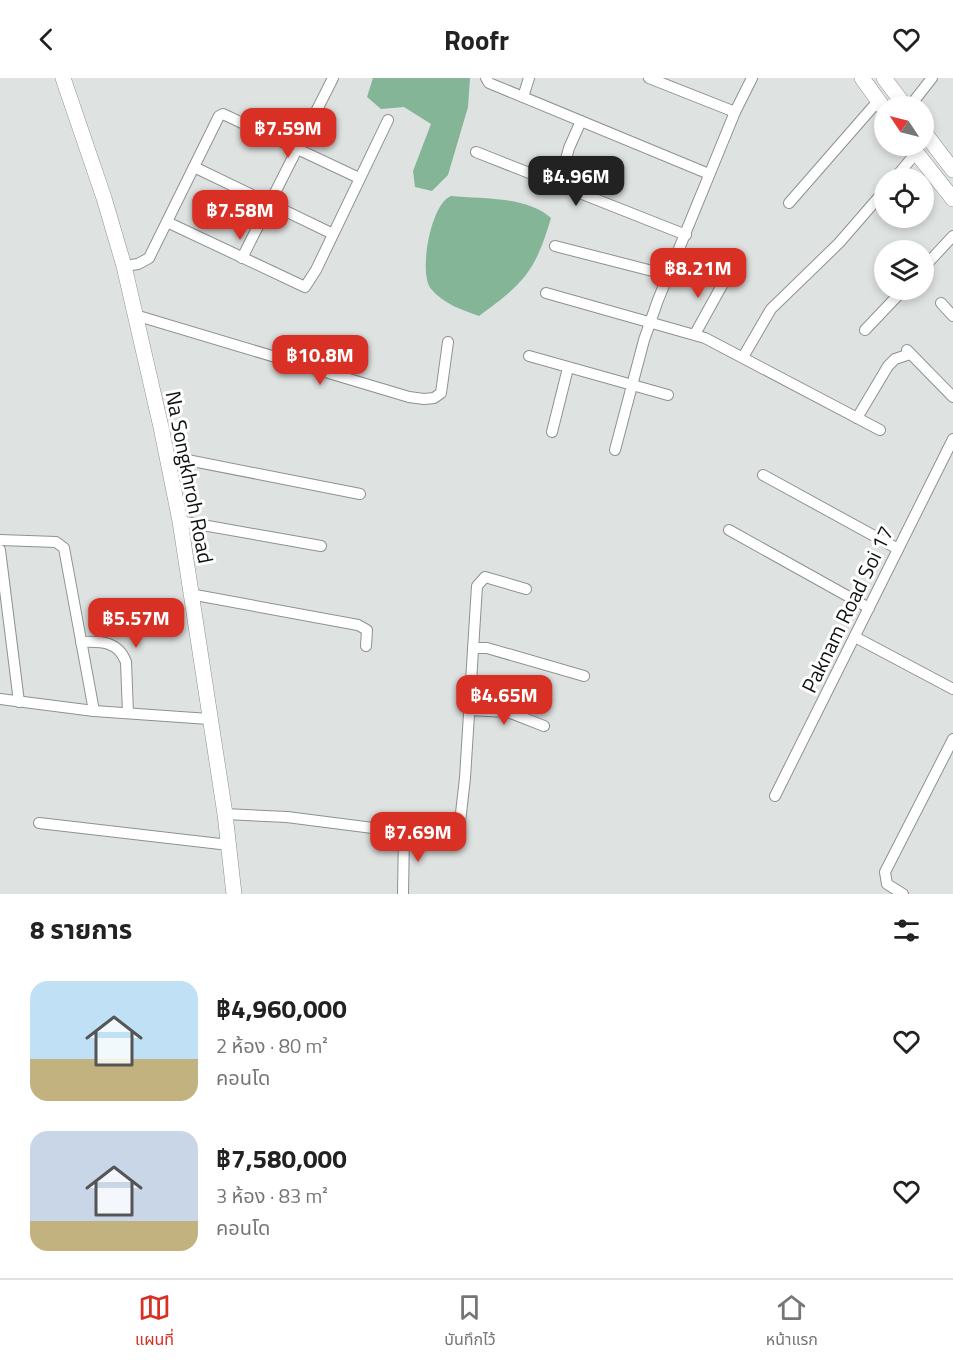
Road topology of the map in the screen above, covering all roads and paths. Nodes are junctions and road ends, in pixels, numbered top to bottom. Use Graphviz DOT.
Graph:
graph roads {
  1 [pos="63,78"];
  2 [pos="333,78"];
  3 [pos="486,78"];
  4 [pos="529,78"];
  5 [pos="649,78"];
  6 [pos="752,78"];
  7 [pos="862,78"];
  8 [pos="884,78"];
  9 [pos="932,78"];
  10 [pos="875,96"];
  11 [pos="899,96"];
  12 [pos="917,96"];
  13 [pos="523,97"];
  14 [pos="735,112"];
  15 [pos="874,113"];
  16 [pos="388,120"];
  17 [pos="581,121"];
  18 [pos="934,144"];
  19 [pos="297,148"];
  20 [pos="476,152"];
  21 [pos="919,156"];
  22 [pos="951,165"];
  23 [pos="194,167"];
  24 [pos="709,174"];
  25 [pos="359,178"];
  26 [pos="560,185"];
  27 [pos="953,199"];
  28 [pos="270,202"];
  29 [pos="789,203"];
  30 [pos="874,203"];
  31 [pos="167,222"];
  32 [pos="333,234"];
  33 [pos="686,235"];
  34 [pos="953,236"];
  35 [pos="555,246"];
  36 [pos="934,256"];
  37 [pos="242,258"];
  38 [pos="124,267"];
  39 [pos="669,274"];
  40 [pos="726,278"];
  41 [pos="546,293"];
  42 [pos="894,300"];
  43 [pos="941,303"];
  44 [pos="135,315"];
  45 [pos="953,316"];
  46 [pos="650,321"];
  47 [pos="865,330"];
  48 [pos="694,334"];
  49 [pos="448,342"];
  50 [pos="529,356"];
  51 [pos="743,357"];
  52 [pos="568,368"];
  53 [pos="632,386"];
  54 [pos="668,395"];
  55 [pos="953,397"];
  56 [pos="857,418"];
  57 [pos="880,430"];
  58 [pos="552,432"];
  59 [pos="951,447"];
  60 [pos="615,450"];
  61 [pos="167,456"];
  62 [pos="763,475"];
  63 [pos="360,494"];
  64 [pos="180,521"];
  65 [pos="729,530"];
  66 [pos="0,540"];
  67 [pos="321,546"];
  68 [pos="898,549"];
  69 [pos="0,550"];
  70 [pos="526,589"];
  71 [pos="190,594"];
  72 [pos="869,608"];
  73 [pos="855,637"];
  74 [pos="81,642"];
  75 [pos="366,646"];
  76 [pos="473,648"];
  77 [pos="584,676"];
  78 [pos="953,689"];
  79 [pos="0,699"];
  80 [pos="19,702"];
  81 [pos="469,710"];
  82 [pos="94,711"];
  83 [pos="128,713"];
  84 [pos="209,719"];
  85 [pos="544,726"];
  86 [pos="953,739"];
  87 [pos="775,796"];
  88 [pos="225,814"];
  89 [pos="39,823"];
  90 [pos="404,832"];
  91 [pos="229,845"];
  92 [pos="234,894"];
  93 [pos="403,894"];
  94 [pos="903,894"];
  1 -- 38 [label="main road, Na Songkhroh Road"];
  2 -- 19 [label="street"];
  3 -- 13 [label="street"];
  4 -- 13 [label="street"];
  5 -- 14 [label="street"];
  6 -- 14 [label="street"];
  7 -- 10 [label="main road"];
  8 -- 11 [label="main road"];
  9 -- 12 [label="street"];
  13 -- 17 [label="street"];
  14 -- 24 [label="street"];
  15 -- 29 [label="street"];
  16 -- 25 [label="street"];
  17 -- 24 [label="street"];
  17 -- 26 [label="street"];
  18 -- 22 [label="main road"];
  19 -- 23 [label="street"];
  19 -- 25 [label="street"];
  19 -- 28 [label="street"];
  20 -- 26 [label="street"];
  21 -- 27 [label="main road"];
  23 -- 28 [label="street"];
  23 -- 31 [label="street"];
  24 -- 33 [label="street"];
  25 -- 32 [label="street"];
  26 -- 33 [label="street"];
  28 -- 32 [label="street"];
  28 -- 37 [label="street"];
  30 -- 51 [label="street"];
  31 -- 37 [label="street"];
  31 -- 38 [label="street"];
  32 -- 37 [label="street"];
  33 -- 39 [label="street"];
  34 -- 36 [label="street"];
  35 -- 39 [label="street"];
  38 -- 44 [label="main road, Na Songkhroh Road"];
  39 -- 46 [label="street"];
  40 -- 48 [label="street"];
  41 -- 46 [label="street"];
  42 -- 47 [label="street"];
  43 -- 45 [label="street"];
  44 -- 49 [label="street"];
  44 -- 61 [label="main road, Na Songkhroh Road"];
  46 -- 48 [label="street"];
  46 -- 53 [label="street"];
  48 -- 51 [label="street"];
  50 -- 52 [label="street"];
  51 -- 56 [label="street"];
  52 -- 53 [label="street"];
  52 -- 58 [label="street"];
  53 -- 54 [label="street"];
  53 -- 60 [label="street"];
  55 -- 56 [label="street"];
  56 -- 57 [label="street"];
  59 -- 68 [label="street, Paknam Road Soi 17"];
  61 -- 63 [label="street"];
  61 -- 64 [label="main road, Na Songkhroh Road"];
  62 -- 68 [label="street"];
  64 -- 67 [label="street"];
  64 -- 71 [label="main road, Na Songkhroh Road"];
  65 -- 72 [label="street"];
  66 -- 74 [label="street"];
  68 -- 72 [label="street, Paknam Road Soi 17"];
  69 -- 80 [label="street"];
  70 -- 76 [label="street"];
  71 -- 75 [label="street"];
  71 -- 84 [label="main road, Na Songkhroh Road"];
  72 -- 73 [label="street, Paknam Road Soi 17"];
  73 -- 78 [label="street"];
  73 -- 87 [label="street, Paknam Road Soi 17"];
  74 -- 82 [label="street"];
  74 -- 83 [label="street"];
  76 -- 77 [label="street"];
  76 -- 81 [label="street"];
  79 -- 80 [label="street"];
  80 -- 82 [label="street"];
  81 -- 85 [label="street"];
  81 -- 90 [label="street"];
  82 -- 83 [label="street"];
  83 -- 84 [label="street"];
  84 -- 88 [label="main road, Na Songkhroh Road"];
  86 -- 94 [label="street"];
  88 -- 90 [label="street"];
  88 -- 91 [label="main road, Na Songkhroh Road"];
  89 -- 91 [label="street"];
  90 -- 93 [label="street"];
  91 -- 92 [label="main road, Na Songkhroh Road"];
}
